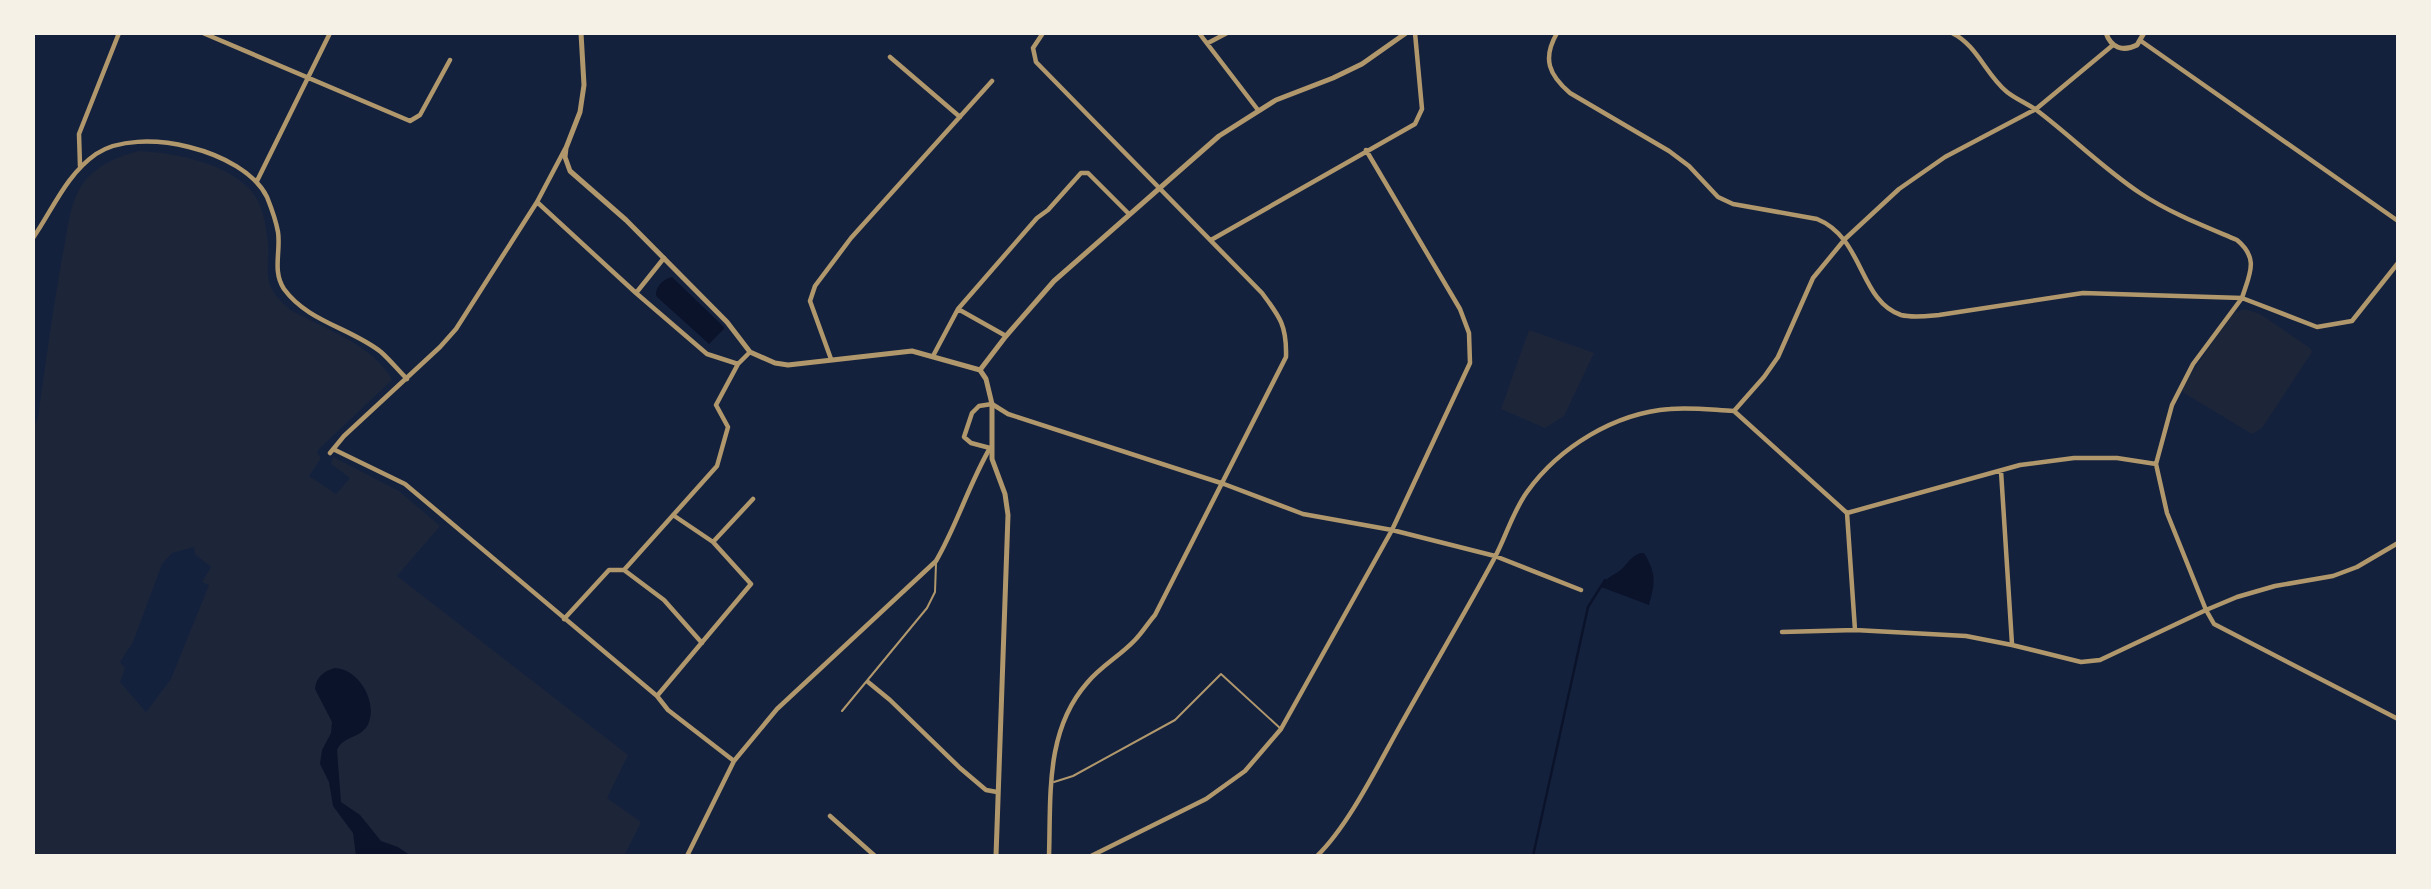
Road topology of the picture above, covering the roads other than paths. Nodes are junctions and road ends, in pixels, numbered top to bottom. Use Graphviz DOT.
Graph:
graph roads {
  1 [pos="119,33"];
  2 [pos="203,33"];
  3 [pos="330,33"];
  4 [pos="580,33"];
  5 [pos="1043,33"];
  6 [pos="1199,33"];
  7 [pos="1227,33"];
  8 [pos="1406,33"];
  9 [pos="1415,33"];
  10 [pos="1557,33"];
  11 [pos="1952,33"];
  12 [pos="2105,33"];
  13 [pos="2144,33"];
  14 [pos="2141,41"];
  15 [pos="1208,43"];
  16 [pos="2113,45"];
  17 [pos="890,57"];
  18 [pos="450,60"];
  19 [pos="308,79"];
  20 [pos="992,80"];
  21 [pos="2036,109"];
  22 [pos="1258,110"];
  23 [pos="960,117"];
  24 [pos="566,148"];
  25 [pos="1366,150"];
  26 [pos="80,167"];
  27 [pos="257,181"];
  28 [pos="1159,187"];
  29 [pos="537,201"];
  30 [pos="1129,214"];
  31 [pos="2398,220"];
  32 [pos="33,238"];
  33 [pos="1845,239"];
  34 [pos="1211,240"];
  35 [pos="664,258"];
  36 [pos="2398,263"];
  37 [pos="636,293"];
  38 [pos="2242,298"];
  39 [pos="958,309"];
  40 [pos="1006,336"];
  41 [pos="750,352"];
  42 [pos="933,356"];
  43 [pos="831,359"];
  44 [pos="738,364"];
  45 [pos="980,370"];
  46 [pos="407,379"];
  47 [pos="992,404"];
  48 [pos="1734,411"];
  49 [pos="990,448"];
  50 [pos="2155,464"];
  51 [pos="2001,471"];
  52 [pos="1224,484"];
  53 [pos="753,499"];
  54 [pos="1847,513"];
  55 [pos="673,515"];
  56 [pos="1392,530"];
  57 [pos="713,542"];
  58 [pos="2398,542"];
  59 [pos="1495,556"];
  60 [pos="936,561"];
  61 [pos="624,570"];
  62 [pos="1581,590"];
  63 [pos="2206,610"];
  64 [pos="564,619"];
  65 [pos="1854,630"];
  66 [pos="1782,632"];
  67 [pos="702,643"];
  68 [pos="2012,645"];
  69 [pos="868,682"];
  70 [pos="657,696"];
  71 [pos="842,711"];
  72 [pos="2398,719"];
  73 [pos="1281,729"];
  74 [pos="734,761"];
  75 [pos="1051,783"];
  76 [pos="997,792"];
  77 [pos="830,816"];
  78 [pos="687,856"];
  79 [pos="875,856"];
  80 [pos="996,856"];
  81 [pos="1049,856"];
  82 [pos="1091,856"];
  83 [pos="1317,856"];
  1 -- 26 [label="street"];
  2 -- 19 [label="street"];
  3 -- 19 [label="street"];
  4 -- 24 [label="street"];
  5 -- 28 [label="street"];
  6 -- 15 [label="street"];
  7 -- 15 [label="street"];
  8 -- 22 [label="street"];
  9 -- 25 [label="street"];
  10 -- 33 [label="street"];
  11 -- 21 [label="street"];
  12 -- 16 [label="street"];
  13 -- 14 [label="street"];
  14 -- 16 [label="street"];
  14 -- 31 [label="street"];
  15 -- 22 [label="street"];
  16 -- 21 [label="street"];
  17 -- 23 [label="street"];
  18 -- 19 [label="street"];
  19 -- 27 [label="street"];
  20 -- 23 [label="street"];
  21 -- 33 [label="street"];
  21 -- 38 [label="street"];
  22 -- 28 [label="street"];
  23 -- 43 [label="street"];
  24 -- 29 [label="street"];
  24 -- 35 [label="street"];
  25 -- 34 [label="street"];
  25 -- 56 [label="street"];
  26 -- 27 [label="street"];
  26 -- 32 [label="street"];
  27 -- 46 [label="street"];
  28 -- 30 [label="street"];
  28 -- 34 [label="street"];
  29 -- 37 [label="street"];
  29 -- 46 [label="street"];
  30 -- 39 [label="street"];
  30 -- 40 [label="street"];
  33 -- 38 [label="street"];
  33 -- 48 [label="street"];
  34 -- 52 [label="street"];
  35 -- 37 [label="street"];
  35 -- 41 [label="street"];
  36 -- 38 [label="street"];
  37 -- 44 [label="street"];
  38 -- 50 [label="street"];
  39 -- 40 [label="street"];
  39 -- 42 [label="street"];
  40 -- 45 [label="street"];
  41 -- 43 [label="street"];
  41 -- 44 [label="street"];
  42 -- 43 [label="street"];
  42 -- 45 [label="street"];
  44 -- 55 [label="street"];
  45 -- 47 [label="street"];
  46 -- 64 [label="street"];
  47 -- 49 [label="street"];
  47 -- 49 [label="street"];
  47 -- 52 [label="street"];
  48 -- 54 [label="street"];
  48 -- 59 [label="street"];
  49 -- 60 [label="street"];
  49 -- 76 [label="street"];
  50 -- 51 [label="street"];
  50 -- 63 [label="street"];
  51 -- 54 [label="street"];
  51 -- 68 [label="street"];
  52 -- 56 [label="street"];
  52 -- 75 [label="street"];
  53 -- 57 [label="street"];
  54 -- 65 [label="street"];
  55 -- 57 [label="street"];
  55 -- 61 [label="street"];
  56 -- 59 [label="street"];
  56 -- 73 [label="street"];
  57 -- 67 [label="street"];
  58 -- 63 [label="street"];
  59 -- 62 [label="street"];
  59 -- 83 [label="street"];
  60 -- 69 [label="lane"];
  60 -- 74 [label="street"];
  61 -- 64 [label="street"];
  61 -- 67 [label="street"];
  63 -- 68 [label="street"];
  63 -- 72 [label="street"];
  64 -- 70 [label="street"];
  65 -- 66 [label="street"];
  65 -- 68 [label="street"];
  67 -- 70 [label="street"];
  69 -- 71 [label="lane"];
  69 -- 76 [label="street"];
  70 -- 74 [label="street"];
  73 -- 75 [label="lane"];
  73 -- 82 [label="street"];
  74 -- 78 [label="street"];
  75 -- 81 [label="street"];
  76 -- 80 [label="street"];
  77 -- 79 [label="street"];
}
